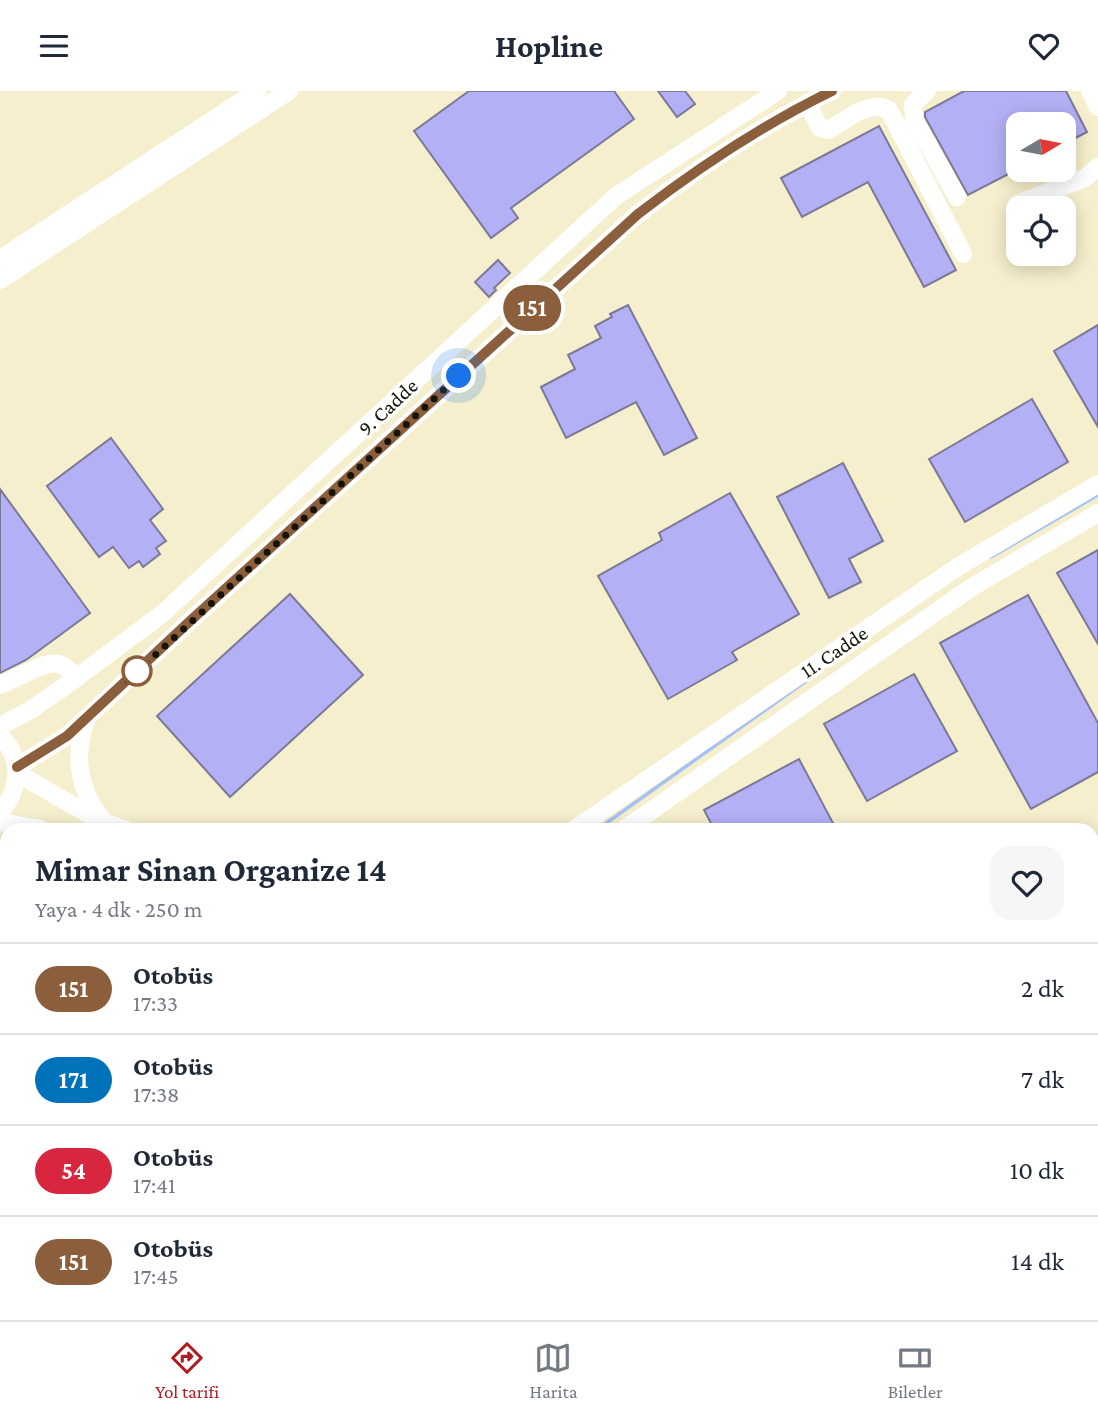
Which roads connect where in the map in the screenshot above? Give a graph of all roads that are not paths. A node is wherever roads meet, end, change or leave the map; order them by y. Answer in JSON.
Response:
{"nodes":[{"id":1,"x":257,"y":91,"type":"edge"},
{"id":2,"x":289,"y":91,"type":"edge"},
{"id":3,"x":778,"y":91,"type":"edge"},
{"id":4,"x":832,"y":91,"type":"edge"},
{"id":5,"x":928,"y":91,"type":"edge"},
{"id":6,"x":1090,"y":91,"type":"edge"},
{"id":7,"x":807,"y":103,"type":"junction"},
{"id":8,"x":1098,"y":107,"type":"edge"},
{"id":9,"x":1098,"y":167,"type":"edge"},
{"id":10,"x":1038,"y":196,"type":"edge"},
{"id":11,"x":957,"y":197,"type":"dead end"},
{"id":12,"x":963,"y":254,"type":"dead end"},
{"id":13,"x":0,"y":259,"type":"edge"},
{"id":14,"x":0,"y":281,"type":"edge"},
{"id":15,"x":1098,"y":484,"type":"edge"},
{"id":16,"x":1098,"y":513,"type":"edge"},
{"id":17,"x":77,"y":678,"type":"junction"},
{"id":18,"x":0,"y":685,"type":"edge"},
{"id":19,"x":87,"y":718,"type":"junction"},
{"id":20,"x":0,"y":726,"type":"edge"},
{"id":21,"x":0,"y":736,"type":"edge"},
{"id":22,"x":17,"y":770,"type":"junction"},
{"id":23,"x":0,"y":812,"type":"edge"},
{"id":24,"x":104,"y":822,"type":"junction"},
{"id":25,"x":107,"y":823,"type":"edge"},
{"id":26,"x":584,"y":823,"type":"edge"},
{"id":27,"x":634,"y":823,"type":"edge"}],
"edges":[{"from":1,"to":13,"type":"street"},
{"from":2,"to":14,"type":"street"},
{"from":3,"to":17,"type":"street","name":"9. Cadde"},
{"from":4,"to":7,"type":"street","name":"9. Cadde"},
{"from":5,"to":11,"type":"street"},
{"from":6,"to":8,"type":"street"},
{"from":7,"to":12,"type":"street"},
{"from":7,"to":19,"type":"street","name":"9. Cadde"},
{"from":9,"to":10,"type":"street"},
{"from":15,"to":26,"type":"street","name":"11. Cadde"},
{"from":16,"to":27,"type":"street","name":"11. Cadde"},
{"from":17,"to":18,"type":"street"},
{"from":17,"to":20,"type":"street","name":"9. Cadde"},
{"from":19,"to":22,"type":"street","name":"9. Cadde"},
{"from":19,"to":24,"type":"street"},
{"from":21,"to":22,"type":"street"},
{"from":22,"to":23,"type":"street"},
{"from":22,"to":24,"type":"street"},
{"from":24,"to":25,"type":"street"}]}
